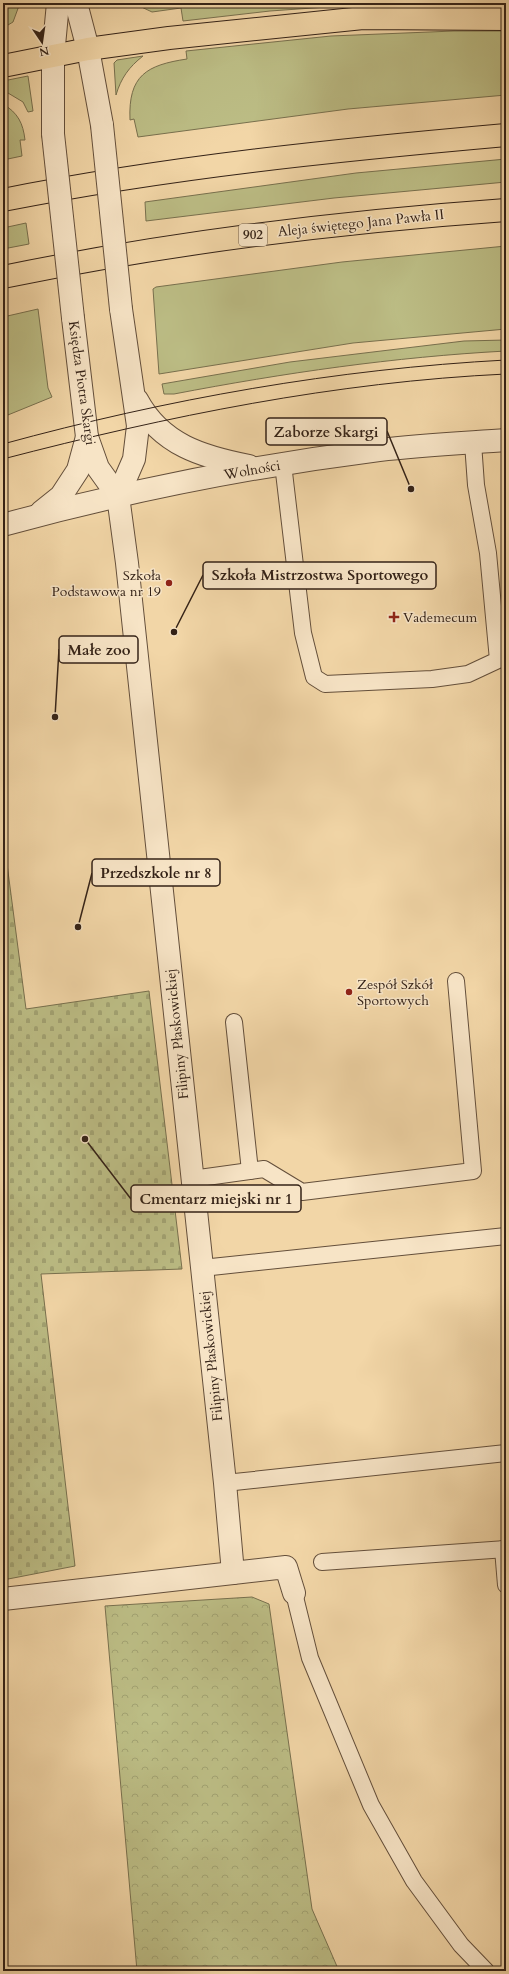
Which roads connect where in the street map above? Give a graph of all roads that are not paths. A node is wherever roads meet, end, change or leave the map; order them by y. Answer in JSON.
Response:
{"nodes":[{"id":1,"x":58,"y":3,"type":"edge"},
{"id":2,"x":76,"y":3,"type":"edge"},
{"id":3,"x":506,"y":19,"type":"edge"},
{"id":4,"x":88,"y":49,"type":"junction"},
{"id":5,"x":53,"y":56,"type":"junction"},
{"id":6,"x":3,"y":66,"type":"edge"},
{"id":7,"x":506,"y":134,"type":"edge"},
{"id":8,"x":3,"y":200,"type":"edge"},
{"id":9,"x":506,"y":210,"type":"edge"},
{"id":10,"x":3,"y":277,"type":"edge"},
{"id":11,"x":132,"y":391,"type":"junction"},
{"id":12,"x":87,"y":438,"type":"junction"},
{"id":13,"x":506,"y":440,"type":"edge"},
{"id":14,"x":473,"y":443,"type":"junction"},
{"id":15,"x":282,"y":464,"type":"junction"},
{"id":16,"x":259,"y":468,"type":"junction"},
{"id":17,"x":118,"y":496,"type":"junction"},
{"id":18,"x":37,"y":516,"type":"junction"},
{"id":19,"x":3,"y":525,"type":"edge"},
{"id":20,"x":502,"y":664,"type":"edge"},
{"id":21,"x":456,"y":982,"type":"dead end"},
{"id":22,"x":234,"y":1022,"type":"dead end"},
{"id":23,"x":250,"y":1171,"type":"junction"},
{"id":24,"x":192,"y":1179,"type":"junction"},
{"id":25,"x":506,"y":1236,"type":"edge"},
{"id":26,"x":202,"y":1268,"type":"junction"},
{"id":27,"x":506,"y":1453,"type":"edge"},
{"id":28,"x":225,"y":1483,"type":"junction"},
{"id":29,"x":504,"y":1549,"type":"edge"},
{"id":30,"x":322,"y":1562,"type":"dead end"},
{"id":31,"x":233,"y":1573,"type":"junction"},
{"id":32,"x":506,"y":1585,"type":"edge"},
{"id":33,"x":294,"y":1593,"type":"joint"},
{"id":34,"x":3,"y":1599,"type":"edge"},
{"id":35,"x":486,"y":1971,"type":"edge"}],
"edges":[{"from":1,"to":5,"type":"street","name":"Księdza Piotra Skargi"},
{"from":2,"to":4,"type":"street"},
{"from":3,"to":4,"type":"main road"},
{"from":4,"to":5,"type":"main road"},
{"from":4,"to":11,"type":"street","bridge":true},
{"from":5,"to":6,"type":"main road"},
{"from":5,"to":12,"type":"street","name":"Księdza Piotra Skargi","bridge":true},
{"from":7,"to":8,"type":"main road"},
{"from":9,"to":10,"type":"main road","name":"Aleja świętego Jana Pawła II","number":"902"},
{"from":11,"to":16,"type":"street"},
{"from":11,"to":17,"type":"street"},
{"from":12,"to":17,"type":"street","name":"Księdza Piotra Skargi"},
{"from":12,"to":18,"type":"street"},
{"from":13,"to":14,"type":"street","name":"Wolności"},
{"from":14,"to":15,"type":"street","name":"Wolności"},
{"from":14,"to":20,"type":"lane"},
{"from":15,"to":16,"type":"street","name":"Wolności"},
{"from":15,"to":20,"type":"lane"},
{"from":16,"to":17,"type":"street","name":"Wolności"},
{"from":17,"to":18,"type":"street","name":"Wolności"},
{"from":17,"to":24,"type":"street","name":"Filipiny Płaskowickiej"},
{"from":18,"to":19,"type":"street","name":"Wolności"},
{"from":21,"to":23,"type":"lane"},
{"from":22,"to":23,"type":"lane"},
{"from":23,"to":24,"type":"lane"},
{"from":24,"to":26,"type":"street","name":"Filipiny Płaskowickiej"},
{"from":25,"to":26,"type":"lane"},
{"from":26,"to":28,"type":"street","name":"Filipiny Płaskowickiej"},
{"from":27,"to":28,"type":"lane"},
{"from":28,"to":31,"type":"street","name":"Filipiny Płaskowickiej"},
{"from":29,"to":30,"type":"lane"},
{"from":29,"to":32,"type":"lane"},
{"from":31,"to":33,"type":"street"},
{"from":31,"to":34,"type":"street"},
{"from":33,"to":35,"type":"lane"}]}
